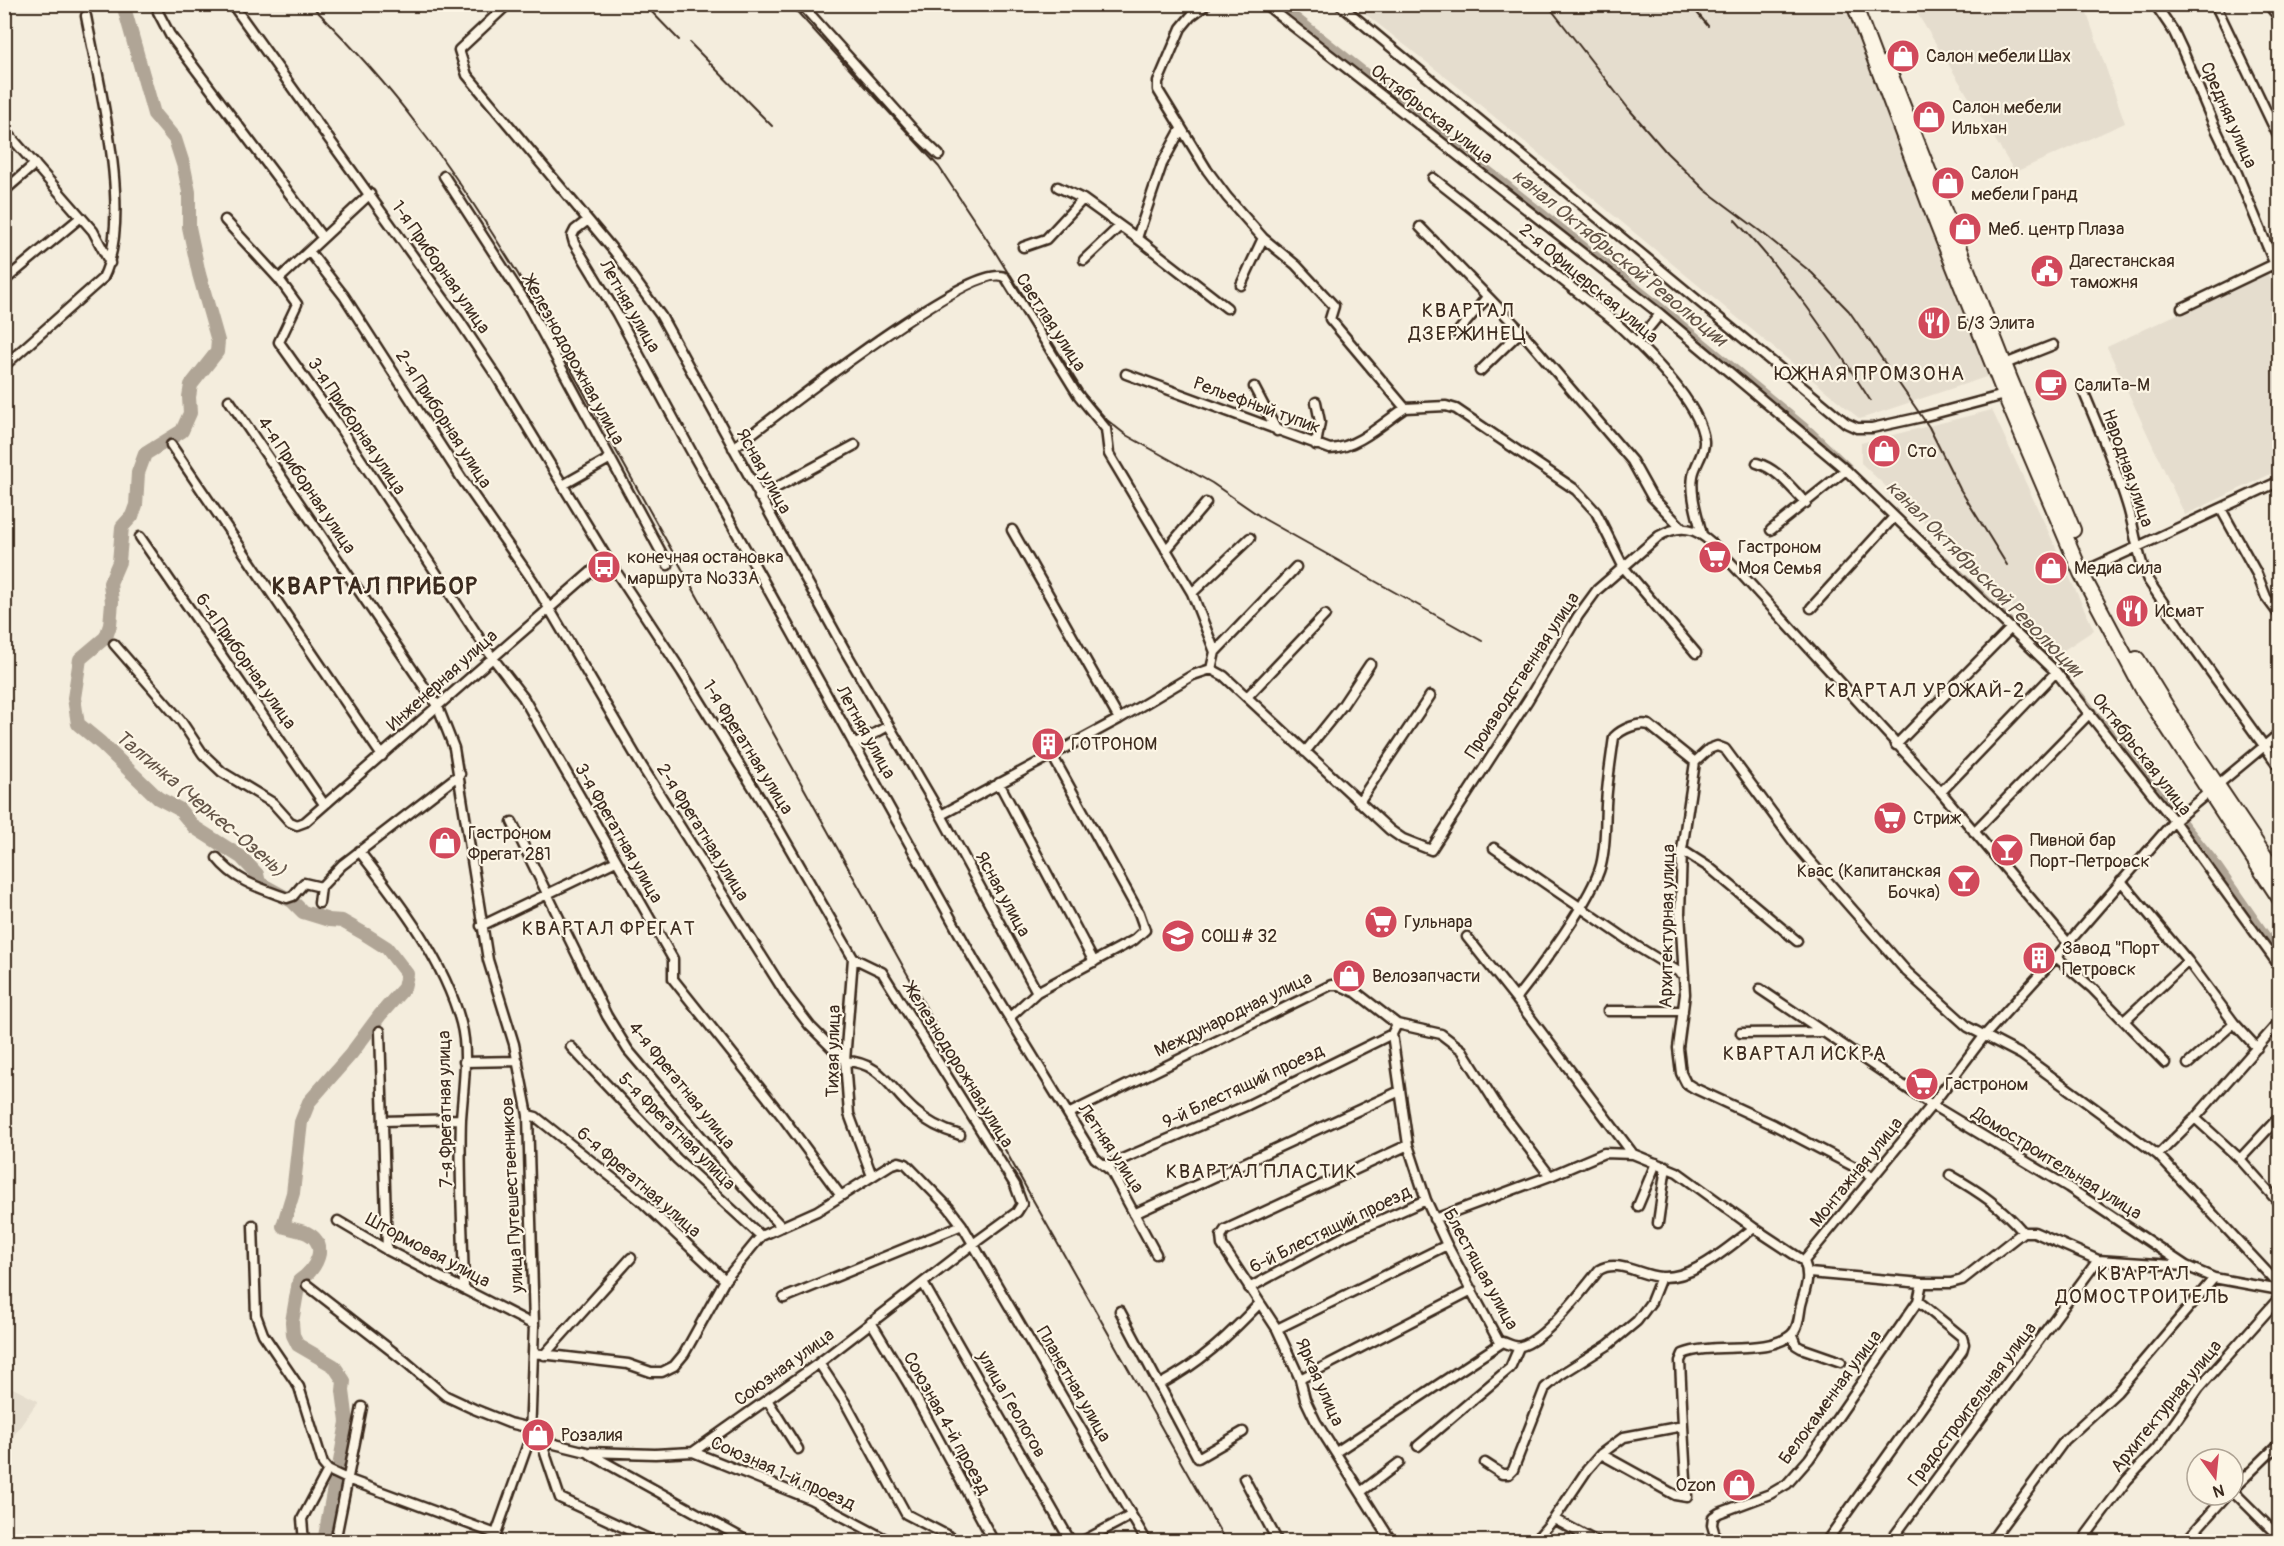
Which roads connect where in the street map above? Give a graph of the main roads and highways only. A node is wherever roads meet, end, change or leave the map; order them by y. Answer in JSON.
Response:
{"nodes":[{"id":1,"x":1854,"y":4,"type":"edge"},
{"id":2,"x":1864,"y":4,"type":"edge"},
{"id":3,"x":1999,"y":367,"type":"junction"},
{"id":4,"x":2212,"y":789,"type":"junction"},
{"id":5,"x":2280,"y":879,"type":"edge"},
{"id":6,"x":2280,"y":899,"type":"edge"}],
"edges":[{"from":1,"to":3,"type":"main road"},
{"from":2,"to":3,"type":"main road"},
{"from":3,"to":4,"type":"main road"},
{"from":4,"to":5,"type":"main road"},
{"from":4,"to":6,"type":"main road"}]}
